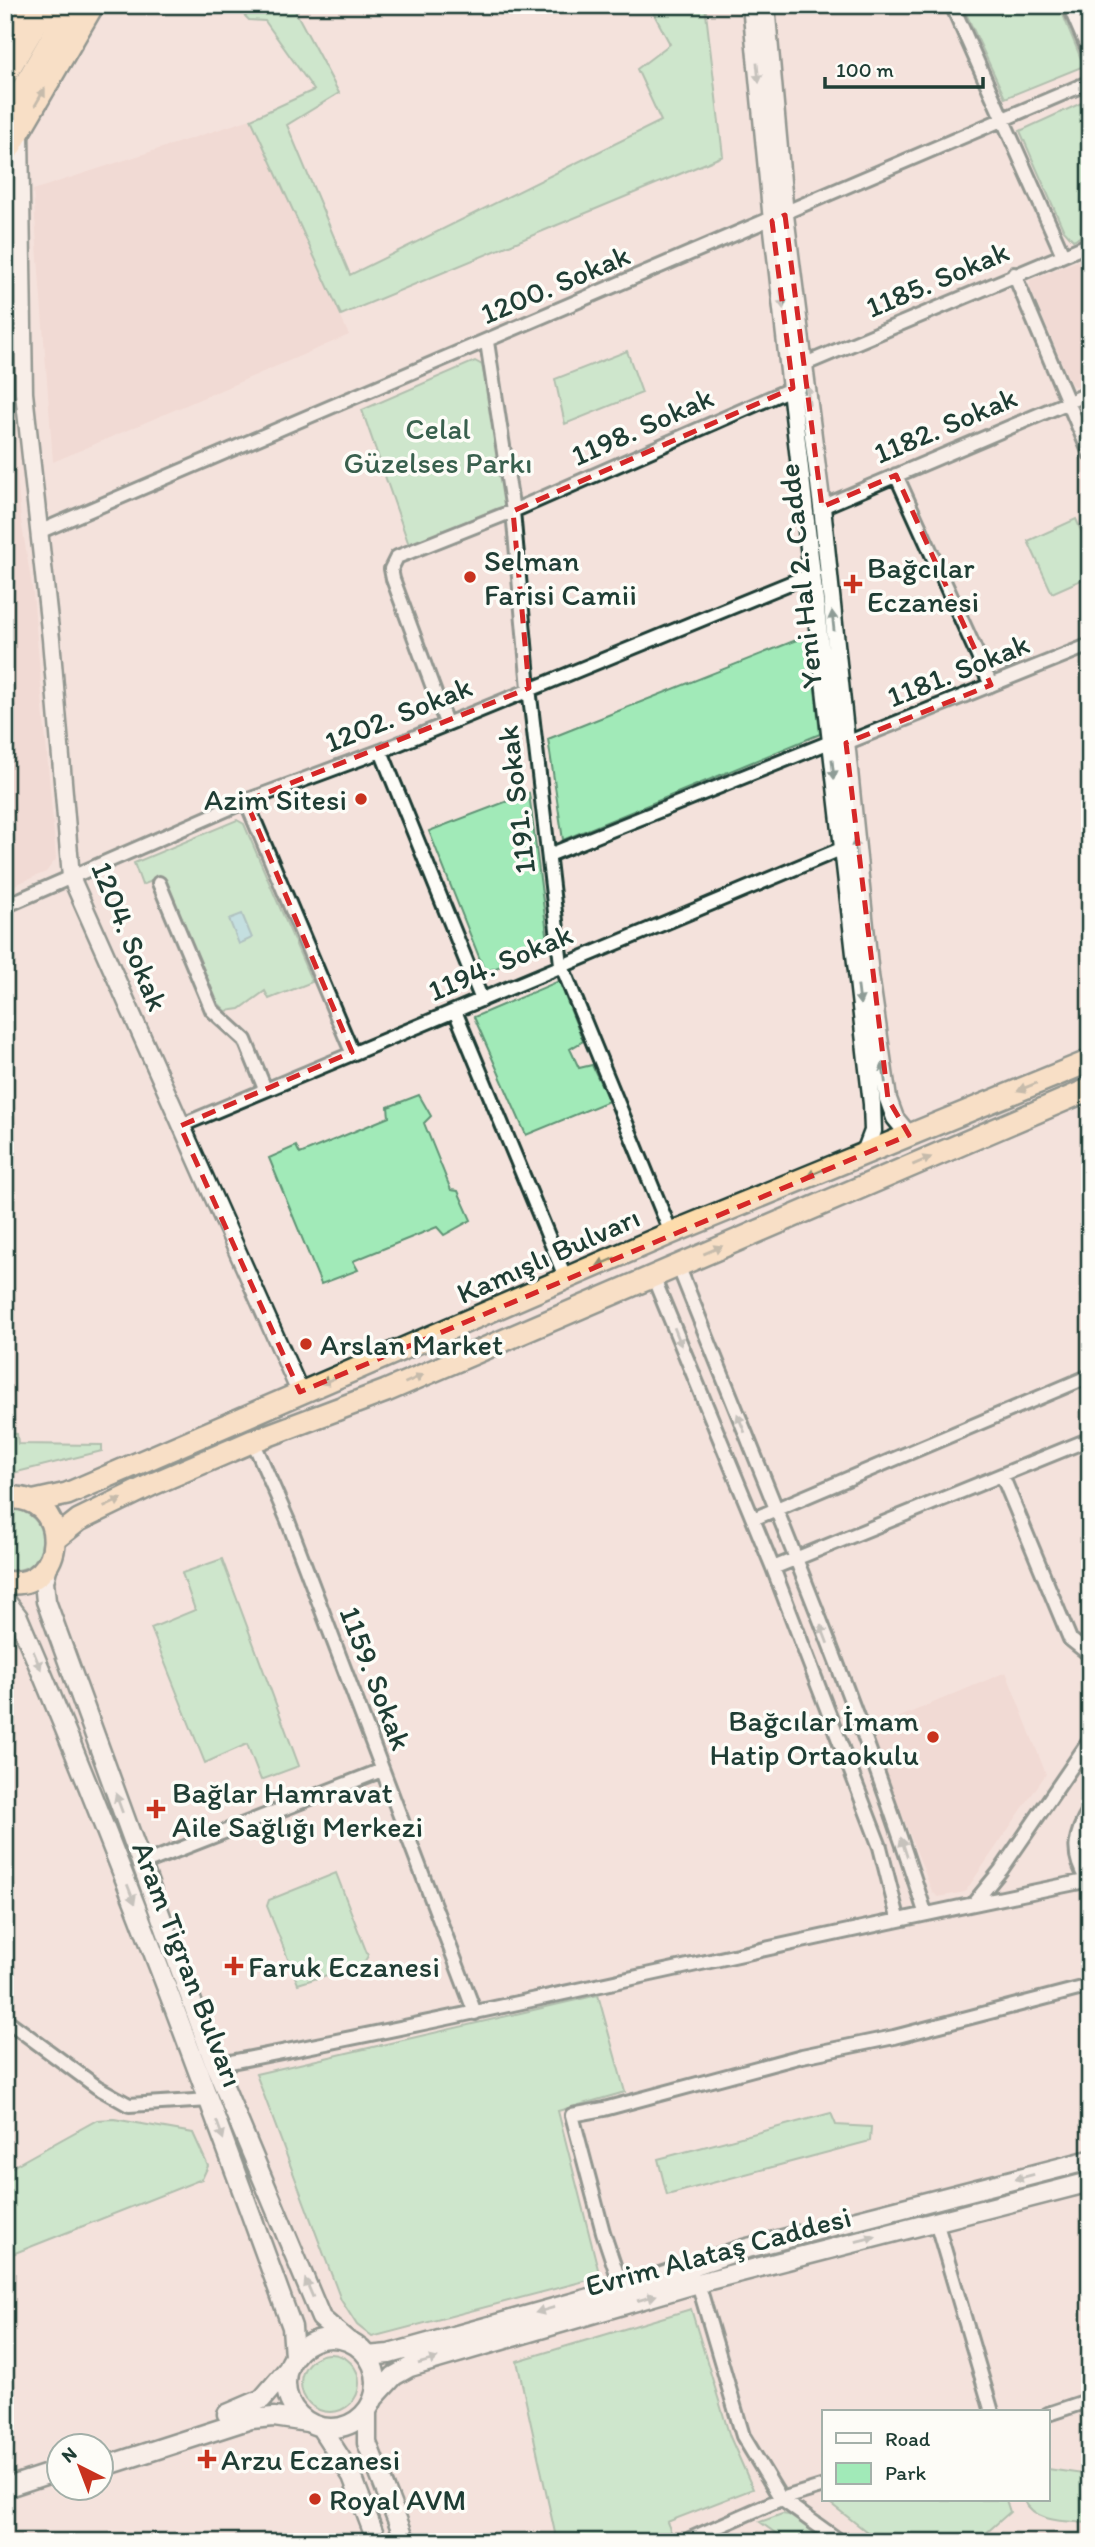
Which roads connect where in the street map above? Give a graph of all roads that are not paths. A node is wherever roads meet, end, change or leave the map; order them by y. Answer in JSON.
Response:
{"nodes":[{"id":1,"x":26,"y":5,"type":"edge"},
{"id":2,"x":47,"y":5,"type":"edge"},
{"id":3,"x":71,"y":5,"type":"edge"},
{"id":4,"x":93,"y":5,"type":"edge"},
{"id":5,"x":751,"y":5,"type":"edge"},
{"id":6,"x":766,"y":5,"type":"edge"},
{"id":7,"x":952,"y":5,"type":"edge"},
{"id":8,"x":1069,"y":5,"type":"edge"},
{"id":9,"x":5,"y":40,"type":"edge"},
{"id":10,"x":1090,"y":54,"type":"edge"},
{"id":11,"x":5,"y":76,"type":"edge"},
{"id":12,"x":1090,"y":82,"type":"edge"},
{"id":13,"x":1004,"y":119,"type":"junction"},
{"id":14,"x":12,"y":126,"type":"edge"},
{"id":15,"x":5,"y":156,"type":"edge"},
{"id":16,"x":778,"y":218,"type":"junction"},
{"id":17,"x":1090,"y":244,"type":"edge"},
{"id":18,"x":1063,"y":255,"type":"junction"},
{"id":19,"x":1014,"y":274,"type":"junction"},
{"id":20,"x":487,"y":342,"type":"junction"},
{"id":21,"x":805,"y":365,"type":"junction"},
{"id":22,"x":793,"y":388,"type":"junction"},
{"id":23,"x":1090,"y":394,"type":"edge"},
{"id":24,"x":1067,"y":402,"type":"junction"},
{"id":25,"x":1090,"y":454,"type":"edge"},
{"id":26,"x":896,"y":475,"type":"junction"},
{"id":27,"x":822,"y":506,"type":"junction"},
{"id":28,"x":513,"y":511,"type":"junction"},
{"id":29,"x":41,"y":531,"type":"junction"},
{"id":30,"x":812,"y":574,"type":"junction"},
{"id":31,"x":1090,"y":645,"type":"edge"},
{"id":32,"x":991,"y":685,"type":"junction"},
{"id":33,"x":529,"y":688,"type":"junction"},
{"id":34,"x":446,"y":723,"type":"junction"},
{"id":35,"x":838,"y":743,"type":"junction"},
{"id":36,"x":381,"y":751,"type":"junction"},
{"id":37,"x":246,"y":801,"type":"junction"},
{"id":38,"x":841,"y":849,"type":"junction"},
{"id":39,"x":549,"y":855,"type":"junction"},
{"id":40,"x":71,"y":877,"type":"junction"},
{"id":41,"x":159,"y":883,"type":"dead end"},
{"id":42,"x":5,"y":906,"type":"edge"},
{"id":43,"x":561,"y":964,"type":"junction"},
{"id":44,"x":482,"y":1000,"type":"junction"},
{"id":45,"x":455,"y":1011,"type":"junction"},
{"id":46,"x":352,"y":1052,"type":"junction"},
{"id":47,"x":1090,"y":1061,"type":"edge"},
{"id":48,"x":265,"y":1089,"type":"junction"},
{"id":49,"x":1090,"y":1089,"type":"edge"},
{"id":50,"x":180,"y":1126,"type":"junction"},
{"id":51,"x":909,"y":1135,"type":"junction"},
{"id":52,"x":865,"y":1152,"type":"junction"},
{"id":53,"x":671,"y":1233,"type":"junction"},
{"id":54,"x":678,"y":1265,"type":"junction"},
{"id":55,"x":652,"y":1274,"type":"junction"},
{"id":56,"x":566,"y":1279,"type":"junction"},
{"id":57,"x":1090,"y":1376,"type":"edge"},
{"id":58,"x":300,"y":1392,"type":"junction"},
{"id":59,"x":1090,"y":1439,"type":"edge"},
{"id":60,"x":253,"y":1441,"type":"junction"},
{"id":61,"x":1002,"y":1475,"type":"junction"},
{"id":62,"x":5,"y":1498,"type":"edge"},
{"id":63,"x":32,"y":1502,"type":"junction"},
{"id":64,"x":775,"y":1510,"type":"junction"},
{"id":65,"x":753,"y":1520,"type":"junction"},
{"id":66,"x":55,"y":1539,"type":"junction"},
{"id":67,"x":795,"y":1559,"type":"junction"},
{"id":68,"x":48,"y":1564,"type":"junction"},
{"id":69,"x":773,"y":1568,"type":"junction"},
{"id":70,"x":5,"y":1582,"type":"edge"},
{"id":71,"x":5,"y":1600,"type":"edge"},
{"id":72,"x":1090,"y":1655,"type":"edge"},
{"id":73,"x":1090,"y":1740,"type":"edge"},
{"id":74,"x":383,"y":1770,"type":"junction"},
{"id":75,"x":1090,"y":1810,"type":"edge"},
{"id":76,"x":142,"y":1864,"type":"junction"},
{"id":77,"x":1088,"y":1880,"type":"edge"},
{"id":78,"x":974,"y":1903,"type":"junction"},
{"id":79,"x":925,"y":1912,"type":"junction"},
{"id":80,"x":898,"y":1918,"type":"junction"},
{"id":81,"x":1090,"y":1986,"type":"edge"},
{"id":82,"x":475,"y":2014,"type":"junction"},
{"id":83,"x":5,"y":2019,"type":"edge"},
{"id":84,"x":215,"y":2064,"type":"junction"},
{"id":85,"x":209,"y":2100,"type":"junction"},
{"id":86,"x":1090,"y":2160,"type":"edge"},
{"id":87,"x":1090,"y":2182,"type":"edge"},
{"id":88,"x":936,"y":2221,"type":"junction"},
{"id":89,"x":698,"y":2283,"type":"junction"},
{"id":90,"x":622,"y":2288,"type":"junction"},
{"id":91,"x":354,"y":2345,"type":"junction"},
{"id":92,"x":291,"y":2363,"type":"junction"},
{"id":93,"x":1090,"y":2400,"type":"edge"},
{"id":94,"x":370,"y":2404,"type":"junction"},
{"id":95,"x":991,"y":2410,"type":"edge"},
{"id":96,"x":1050,"y":2413,"type":"edge"},
{"id":97,"x":314,"y":2425,"type":"junction"},
{"id":98,"x":116,"y":2451,"type":"edge"},
{"id":99,"x":116,"y":2462,"type":"edge"},
{"id":100,"x":46,"y":2475,"type":"edge"},
{"id":101,"x":46,"y":2486,"type":"edge"},
{"id":102,"x":822,"y":2487,"type":"edge"},
{"id":103,"x":5,"y":2488,"type":"edge"},
{"id":104,"x":5,"y":2499,"type":"edge"},
{"id":105,"x":781,"y":2499,"type":"junction"},
{"id":106,"x":377,"y":2542,"type":"edge"},
{"id":107,"x":406,"y":2542,"type":"edge"},
{"id":108,"x":691,"y":2542,"type":"edge"},
{"id":109,"x":841,"y":2542,"type":"edge"}],
"edges":[{"from":1,"to":9,"type":"highway"},
{"from":2,"to":11,"type":"highway"},
{"from":3,"to":14,"type":"highway"},
{"from":14,"to":4,"type":"highway","one_way":true},
{"from":5,"to":16,"type":"street","one_way":true},
{"from":6,"to":16,"type":"street","name":"Yeni Hal 2. Cadde"},
{"from":7,"to":13,"type":"street"},
{"from":8,"to":10,"type":"street"},
{"from":12,"to":13,"type":"street","name":"1200. Sokak"},
{"from":13,"to":16,"type":"street","name":"1200. Sokak"},
{"from":13,"to":18,"type":"street"},
{"from":14,"to":15,"type":"highway"},
{"from":14,"to":29,"type":"street","name":"1204. Sokak"},
{"from":16,"to":20,"type":"street","name":"1200. Sokak"},
{"from":16,"to":21,"type":"street","name":"Yeni Hal 2. Cadde"},
{"from":16,"to":22,"type":"street","one_way":true},
{"from":17,"to":18,"type":"street","name":"1185. Sokak"},
{"from":18,"to":19,"type":"street","name":"1185. Sokak"},
{"from":19,"to":21,"type":"street","name":"1185. Sokak"},
{"from":19,"to":24,"type":"street"},
{"from":20,"to":28,"type":"street","name":"1191. Sokak"},
{"from":20,"to":29,"type":"street","name":"1200. Sokak"},
{"from":27,"to":21,"type":"street","name":"Yeni Hal 2. Cadde","one_way":true},
{"from":22,"to":28,"type":"street","name":"1198. Sokak"},
{"from":22,"to":30,"type":"street"},
{"from":23,"to":24,"type":"street","name":"1182. Sokak"},
{"from":24,"to":25,"type":"street"},
{"from":24,"to":26,"type":"street","name":"1182. Sokak"},
{"from":26,"to":27,"type":"street","name":"1182. Sokak"},
{"from":26,"to":32,"type":"street"},
{"from":35,"to":27,"type":"street","name":"Yeni Hal 2. Cadde","one_way":true},
{"from":28,"to":33,"type":"street","name":"1191. Sokak"},
{"from":28,"to":34,"type":"street","name":"1198. Sokak"},
{"from":29,"to":40,"type":"street","name":"1204. Sokak"},
{"from":30,"to":33,"type":"street","name":"1202. Sokak"},
{"from":30,"to":35,"type":"street"},
{"from":31,"to":32,"type":"street","name":"1181. Sokak"},
{"from":32,"to":35,"type":"street","name":"1181. Sokak"},
{"from":33,"to":34,"type":"street","name":"1202. Sokak"},
{"from":33,"to":39,"type":"street","name":"1191. Sokak"},
{"from":34,"to":36,"type":"street","name":"1202. Sokak"},
{"from":35,"to":38,"type":"street","one_way":true},
{"from":35,"to":39,"type":"street","name":"1181. Sokak"},
{"from":51,"to":35,"type":"street","name":"Yeni Hal 2. Cadde","one_way":true},
{"from":36,"to":37,"type":"street","name":"1202. Sokak"},
{"from":36,"to":44,"type":"street"},
{"from":37,"to":40,"type":"street","name":"1202. Sokak"},
{"from":37,"to":46,"type":"street"},
{"from":38,"to":43,"type":"street","name":"1194. Sokak"},
{"from":38,"to":52,"type":"street","one_way":true},
{"from":39,"to":43,"type":"street","name":"1191. Sokak"},
{"from":40,"to":42,"type":"street","name":"1202. Sokak"},
{"from":40,"to":50,"type":"street","name":"1204. Sokak"},
{"from":41,"to":48,"type":"street"},
{"from":43,"to":44,"type":"street","name":"1194. Sokak"},
{"from":43,"to":53,"type":"street","name":"1191. Sokak"},
{"from":44,"to":45,"type":"street","name":"1194. Sokak"},
{"from":45,"to":46,"type":"street","name":"1194. Sokak"},
{"from":45,"to":56,"type":"street"},
{"from":46,"to":48,"type":"street","name":"1194. Sokak"},
{"from":47,"to":51,"type":"highway","name":"Kamışlı Bulvarı","one_way":true},
{"from":48,"to":50,"type":"street","name":"1194. Sokak"},
{"from":54,"to":49,"type":"highway","name":"Kamışlı Bulvarı","one_way":true},
{"from":50,"to":58,"type":"street","name":"1204. Sokak"},
{"from":51,"to":52,"type":"highway","name":"Kamışlı Bulvarı"},
{"from":52,"to":53,"type":"highway","name":"Kamışlı Bulvarı","one_way":true},
{"from":53,"to":56,"type":"highway","name":"Kamışlı Bulvarı","one_way":true},
{"from":54,"to":55,"type":"highway","name":"Kamışlı Bulvarı"},
{"from":64,"to":54,"type":"street","one_way":true},
{"from":60,"to":55,"type":"highway","name":"Kamışlı Bulvarı","one_way":true},
{"from":55,"to":65,"type":"street","one_way":true},
{"from":56,"to":58,"type":"highway","name":"Kamışlı Bulvarı","one_way":true},
{"from":57,"to":64,"type":"street"},
{"from":58,"to":63,"type":"highway","name":"Kamışlı Bulvarı"},
{"from":59,"to":61,"type":"street"},
{"from":66,"to":60,"type":"highway","name":"Kamışlı Bulvarı","one_way":true},
{"from":60,"to":74,"type":"street","name":"1159. Sokak"},
{"from":61,"to":67,"type":"street"},
{"from":61,"to":72,"type":"street"},
{"from":62,"to":63,"type":"highway"},
{"from":63,"to":66,"type":"highway"},
{"from":64,"to":65,"type":"street"},
{"from":64,"to":67,"type":"street"},
{"from":65,"to":69,"type":"street"},
{"from":66,"to":68,"type":"highway"},
{"from":67,"to":69,"type":"street"},
{"from":79,"to":67,"type":"street","one_way":true},
{"from":68,"to":70,"type":"highway"},
{"from":76,"to":68,"type":"main road","one_way":true},
{"from":69,"to":80,"type":"street"},
{"from":71,"to":85,"type":"main road","name":"Aram Tigran Bulvarı","one_way":true},
{"from":73,"to":78,"type":"street"},
{"from":74,"to":76,"type":"street"},
{"from":74,"to":82,"type":"street","name":"1159. Sokak"},
{"from":75,"to":77,"type":"street"},
{"from":76,"to":84,"type":"main road"},
{"from":77,"to":78,"type":"street"},
{"from":78,"to":79,"type":"street"},
{"from":79,"to":80,"type":"street"},
{"from":80,"to":82,"type":"street"},
{"from":81,"to":90,"type":"street"},
{"from":82,"to":84,"type":"street"},
{"from":83,"to":85,"type":"street"},
{"from":91,"to":84,"type":"main road","one_way":true},
{"from":85,"to":92,"type":"main road","name":"Aram Tigran Bulvarı","one_way":true},
{"from":86,"to":90,"type":"main road","one_way":true},
{"from":87,"to":88,"type":"main road","name":"Evrim Alataş Caddesi"},
{"from":89,"to":88,"type":"main road","name":"Evrim Alataş Caddesi","one_way":true},
{"from":88,"to":95,"type":"street"},
{"from":94,"to":89,"type":"main road","name":"Evrim Alataş Caddesi","one_way":true},
{"from":89,"to":105,"type":"street"},
{"from":90,"to":91,"type":"main road","one_way":true},
{"from":91,"to":92,"type":"main road"},
{"from":91,"to":94,"type":"main road"},
{"from":92,"to":97,"type":"main road"},
{"from":92,"to":98,"type":"main road"},
{"from":93,"to":96,"type":"street"},
{"from":94,"to":97,"type":"main road"},
{"from":94,"to":107,"type":"main road"},
{"from":97,"to":99,"type":"main road"},
{"from":97,"to":106,"type":"main road"},
{"from":100,"to":103,"type":"main road"},
{"from":101,"to":104,"type":"main road"},
{"from":102,"to":105,"type":"street"},
{"from":105,"to":108,"type":"street"},
{"from":105,"to":109,"type":"street"}]}
